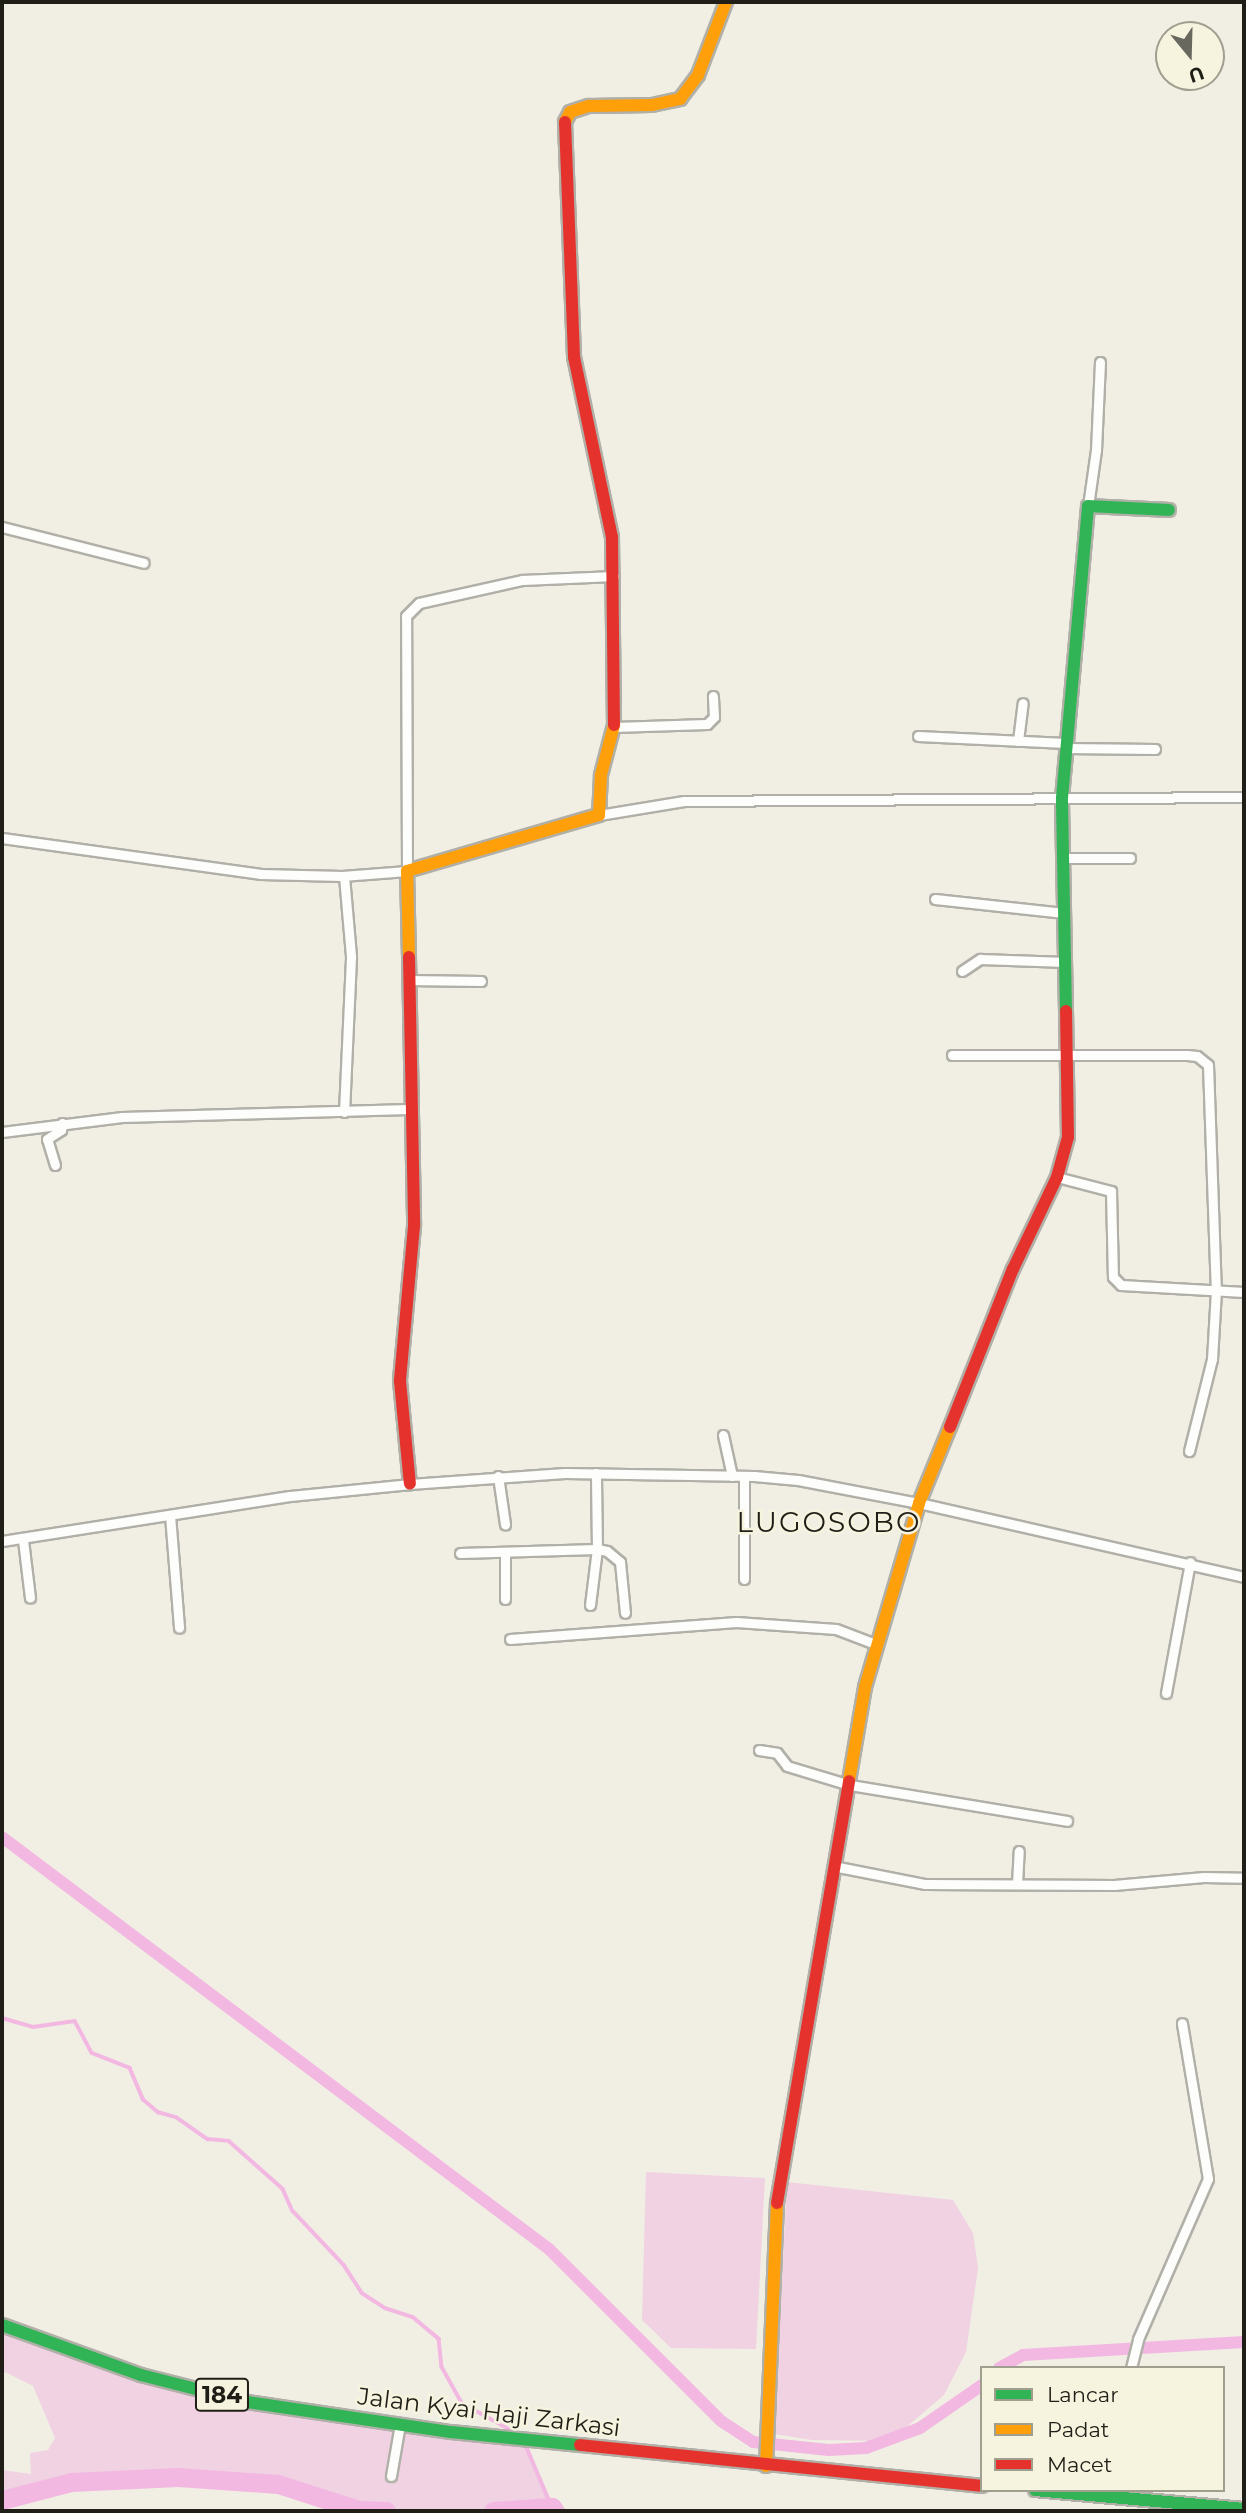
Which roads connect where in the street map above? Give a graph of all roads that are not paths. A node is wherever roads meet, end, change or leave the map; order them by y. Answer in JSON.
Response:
{"nodes":[{"id":1,"x":726,"y":2,"type":"edge"},
{"id":2,"x":1100,"y":362,"type":"dead end"},
{"id":3,"x":1088,"y":506,"type":"junction"},
{"id":4,"x":1169,"y":510,"type":"dead end"},
{"id":5,"x":2,"y":527,"type":"edge"},
{"id":6,"x":144,"y":563,"type":"dead end"},
{"id":7,"x":614,"y":576,"type":"junction"},
{"id":8,"x":713,"y":696,"type":"dead end"},
{"id":9,"x":1023,"y":703,"type":"dead end"},
{"id":10,"x":614,"y":727,"type":"junction"},
{"id":11,"x":918,"y":736,"type":"dead end"},
{"id":12,"x":1018,"y":740,"type":"junction"},
{"id":13,"x":1066,"y":746,"type":"junction"},
{"id":14,"x":1155,"y":749,"type":"dead end"},
{"id":15,"x":1244,"y":797,"type":"edge"},
{"id":16,"x":1062,"y":798,"type":"junction"},
{"id":17,"x":598,"y":815,"type":"junction"},
{"id":18,"x":2,"y":838,"type":"edge"},
{"id":19,"x":1063,"y":858,"type":"junction"},
{"id":20,"x":1130,"y":858,"type":"dead end"},
{"id":21,"x":407,"y":872,"type":"junction"},
{"id":22,"x":344,"y":876,"type":"junction"},
{"id":23,"x":935,"y":899,"type":"dead end"},
{"id":24,"x":1064,"y":913,"type":"junction"},
{"id":25,"x":1066,"y":962,"type":"junction"},
{"id":26,"x":962,"y":971,"type":"dead end"},
{"id":27,"x":408,"y":980,"type":"junction"},
{"id":28,"x":481,"y":981,"type":"dead end"},
{"id":29,"x":952,"y":1055,"type":"dead end"},
{"id":30,"x":1069,"y":1055,"type":"junction"},
{"id":31,"x":409,"y":1109,"type":"junction"},
{"id":32,"x":344,"y":1111,"type":"junction"},
{"id":33,"x":62,"y":1123,"type":"junction"},
{"id":34,"x":2,"y":1132,"type":"edge"},
{"id":35,"x":55,"y":1165,"type":"dead end"},
{"id":36,"x":1057,"y":1177,"type":"junction"},
{"id":37,"x":1216,"y":1290,"type":"junction"},
{"id":38,"x":1244,"y":1292,"type":"edge"},
{"id":39,"x":723,"y":1435,"type":"dead end"},
{"id":40,"x":1189,"y":1451,"type":"dead end"},
{"id":41,"x":596,"y":1473,"type":"junction"},
{"id":42,"x":498,"y":1476,"type":"junction"},
{"id":43,"x":732,"y":1476,"type":"junction"},
{"id":44,"x":744,"y":1476,"type":"junction"},
{"id":45,"x":410,"y":1484,"type":"junction"},
{"id":46,"x":919,"y":1503,"type":"junction"},
{"id":47,"x":170,"y":1516,"type":"junction"},
{"id":48,"x":505,"y":1524,"type":"dead end"},
{"id":49,"x":23,"y":1540,"type":"junction"},
{"id":50,"x":2,"y":1541,"type":"edge"},
{"id":51,"x":597,"y":1549,"type":"junction"},
{"id":52,"x":460,"y":1553,"type":"dead end"},
{"id":53,"x":505,"y":1554,"type":"junction"},
{"id":54,"x":1190,"y":1562,"type":"junction"},
{"id":55,"x":1244,"y":1577,"type":"edge"},
{"id":56,"x":744,"y":1579,"type":"dead end"},
{"id":57,"x":30,"y":1598,"type":"dead end"},
{"id":58,"x":505,"y":1600,"type":"dead end"},
{"id":59,"x":590,"y":1605,"type":"dead end"},
{"id":60,"x":625,"y":1613,"type":"dead end"},
{"id":61,"x":179,"y":1628,"type":"dead end"},
{"id":62,"x":510,"y":1639,"type":"dead end"},
{"id":63,"x":878,"y":1645,"type":"junction"},
{"id":64,"x":1166,"y":1693,"type":"dead end"},
{"id":65,"x":759,"y":1750,"type":"dead end"},
{"id":66,"x":850,"y":1785,"type":"junction"},
{"id":67,"x":1067,"y":1821,"type":"dead end"},
{"id":68,"x":1019,"y":1851,"type":"dead end"},
{"id":69,"x":833,"y":1866,"type":"junction"},
{"id":70,"x":1243,"y":1878,"type":"edge"},
{"id":71,"x":1017,"y":1884,"type":"junction"},
{"id":72,"x":1182,"y":2023,"type":"dead end"},
{"id":73,"x":2,"y":2325,"type":"edge"},
{"id":74,"x":1131,"y":2366,"type":"edge"},
{"id":75,"x":400,"y":2424,"type":"junction"},
{"id":76,"x":766,"y":2466,"type":"junction"},
{"id":77,"x":391,"y":2476,"type":"dead end"},
{"id":78,"x":980,"y":2486,"type":"edge"},
{"id":79,"x":1071,"y":2492,"type":"edge"},
{"id":80,"x":1111,"y":2494,"type":"edge"},
{"id":81,"x":1167,"y":2506,"type":"edge"},
{"id":82,"x":1244,"y":2509,"type":"edge"}],
"edges":[{"from":1,"to":7,"type":"street"},
{"from":2,"to":3,"type":"street"},
{"from":3,"to":4,"type":"street"},
{"from":3,"to":13,"type":"street"},
{"from":5,"to":6,"type":"street"},
{"from":7,"to":10,"type":"street"},
{"from":7,"to":21,"type":"street"},
{"from":8,"to":10,"type":"street"},
{"from":9,"to":12,"type":"street"},
{"from":10,"to":17,"type":"street"},
{"from":11,"to":12,"type":"street"},
{"from":12,"to":13,"type":"street"},
{"from":13,"to":14,"type":"street"},
{"from":13,"to":16,"type":"street"},
{"from":15,"to":16,"type":"street"},
{"from":16,"to":17,"type":"street"},
{"from":16,"to":19,"type":"street"},
{"from":17,"to":21,"type":"street"},
{"from":18,"to":22,"type":"street"},
{"from":19,"to":20,"type":"street"},
{"from":19,"to":24,"type":"street"},
{"from":21,"to":22,"type":"street"},
{"from":21,"to":27,"type":"street"},
{"from":22,"to":32,"type":"street"},
{"from":23,"to":24,"type":"street"},
{"from":24,"to":25,"type":"street"},
{"from":25,"to":26,"type":"street"},
{"from":25,"to":30,"type":"street"},
{"from":27,"to":28,"type":"street"},
{"from":27,"to":31,"type":"street"},
{"from":29,"to":30,"type":"street"},
{"from":30,"to":36,"type":"street"},
{"from":30,"to":37,"type":"street"},
{"from":31,"to":32,"type":"street"},
{"from":31,"to":45,"type":"street"},
{"from":32,"to":33,"type":"street"},
{"from":33,"to":34,"type":"street"},
{"from":33,"to":35,"type":"street"},
{"from":36,"to":37,"type":"street"},
{"from":36,"to":46,"type":"street"},
{"from":37,"to":38,"type":"street"},
{"from":37,"to":40,"type":"street"},
{"from":39,"to":43,"type":"street"},
{"from":41,"to":42,"type":"street"},
{"from":41,"to":43,"type":"street"},
{"from":41,"to":51,"type":"street"},
{"from":42,"to":45,"type":"street"},
{"from":42,"to":48,"type":"street"},
{"from":43,"to":44,"type":"street"},
{"from":44,"to":46,"type":"street"},
{"from":44,"to":56,"type":"street"},
{"from":45,"to":47,"type":"street"},
{"from":46,"to":54,"type":"street"},
{"from":46,"to":63,"type":"street"},
{"from":47,"to":49,"type":"street"},
{"from":47,"to":61,"type":"street"},
{"from":49,"to":50,"type":"street"},
{"from":49,"to":57,"type":"street"},
{"from":51,"to":53,"type":"street"},
{"from":51,"to":59,"type":"street"},
{"from":51,"to":60,"type":"street"},
{"from":52,"to":53,"type":"street"},
{"from":53,"to":58,"type":"street"},
{"from":54,"to":55,"type":"street"},
{"from":54,"to":64,"type":"street"},
{"from":62,"to":63,"type":"street"},
{"from":63,"to":66,"type":"street"},
{"from":65,"to":66,"type":"street"},
{"from":66,"to":67,"type":"street"},
{"from":66,"to":69,"type":"street"},
{"from":68,"to":71,"type":"street"},
{"from":69,"to":71,"type":"street"},
{"from":69,"to":76,"type":"street"},
{"from":70,"to":71,"type":"street"},
{"from":72,"to":74,"type":"street"},
{"from":73,"to":75,"type":"street","name":"Jalan Kyai Haji Zarkasi","number":"184"},
{"from":75,"to":76,"type":"street","name":"Jalan Kyai Haji Zarkasi","number":"184"},
{"from":75,"to":77,"type":"street"},
{"from":76,"to":78,"type":"street","name":"Jalan Kyai Haji Zarkasi","number":"184"},
{"from":79,"to":80,"type":"street"},
{"from":80,"to":81,"type":"street"},
{"from":81,"to":82,"type":"street"}]}
